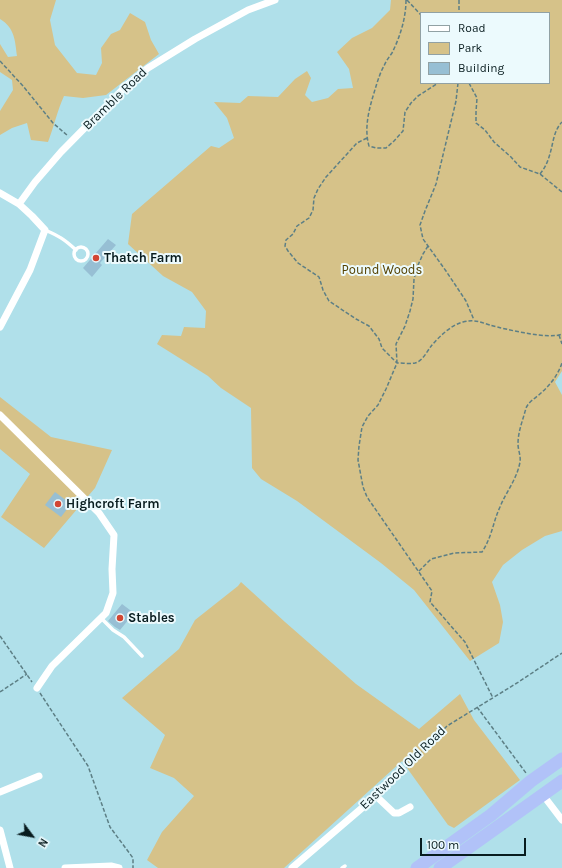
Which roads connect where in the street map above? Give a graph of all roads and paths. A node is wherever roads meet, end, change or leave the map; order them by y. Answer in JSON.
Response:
{"nodes":[{"id":1,"x":275,"y":0,"type":"edge"},
{"id":2,"x":407,"y":0,"type":"edge"},
{"id":3,"x":459,"y":0,"type":"edge"},
{"id":4,"x":459,"y":12,"type":"edge"},
{"id":5,"x":420,"y":14,"type":"edge"},
{"id":6,"x":0,"y":61,"type":"edge"},
{"id":7,"x":436,"y":84,"type":"edge"},
{"id":8,"x":458,"y":84,"type":"edge"},
{"id":9,"x":469,"y":84,"type":"edge"},
{"id":10,"x":562,"y":122,"type":"edge"},
{"id":11,"x":367,"y":138,"type":"junction"},
{"id":12,"x":72,"y":140,"type":"junction"},
{"id":13,"x":540,"y":174,"type":"junction"},
{"id":14,"x":562,"y":192,"type":"edge"},
{"id":15,"x":0,"y":193,"type":"edge"},
{"id":16,"x":19,"y":204,"type":"junction"},
{"id":17,"x":45,"y":230,"type":"junction"},
{"id":18,"x":428,"y":246,"type":"junction"},
{"id":19,"x":76,"y":250,"type":"junction"},
{"id":20,"x":474,"y":320,"type":"junction"},
{"id":21,"x":0,"y":327,"type":"edge"},
{"id":22,"x":562,"y":334,"type":"edge"},
{"id":23,"x":559,"y":335,"type":"junction"},
{"id":24,"x":562,"y":344,"type":"edge"},
{"id":25,"x":397,"y":363,"type":"junction"},
{"id":26,"x":562,"y":364,"type":"edge"},
{"id":27,"x":0,"y":414,"type":"edge"},
{"id":28,"x":419,"y":571,"type":"junction"},
{"id":29,"x":101,"y":618,"type":"junction"},
{"id":30,"x":0,"y":636,"type":"edge"},
{"id":31,"x":562,"y":653,"type":"edge"},
{"id":32,"x":142,"y":656,"type":"dead end"},
{"id":33,"x":27,"y":674,"type":"junction"},
{"id":34,"x":37,"y":688,"type":"junction"},
{"id":35,"x":0,"y":692,"type":"edge"},
{"id":36,"x":493,"y":698,"type":"junction"},
{"id":37,"x":477,"y":707,"type":"junction"},
{"id":38,"x":562,"y":759,"type":"edge"},
{"id":39,"x":39,"y":776,"type":"dead end"},
{"id":40,"x":531,"y":781,"type":"junction"},
{"id":41,"x":562,"y":781,"type":"edge"},
{"id":42,"x":0,"y":792,"type":"edge"},
{"id":43,"x":543,"y":795,"type":"junction"},
{"id":44,"x":376,"y":796,"type":"junction"},
{"id":45,"x":410,"y":807,"type":"dead end"},
{"id":46,"x":562,"y":820,"type":"edge"},
{"id":47,"x":0,"y":830,"type":"edge"},
{"id":48,"x":10,"y":868,"type":"edge"},
{"id":49,"x":65,"y":868,"type":"edge"},
{"id":50,"x":120,"y":868,"type":"edge"},
{"id":51,"x":133,"y":868,"type":"edge"},
{"id":52,"x":292,"y":868,"type":"edge"},
{"id":53,"x":417,"y":868,"type":"edge"},
{"id":54,"x":440,"y":868,"type":"edge"}],
"edges":[{"from":1,"to":12,"type":"street","name":"Bramble Road"},
{"from":2,"to":5,"type":"path"},
{"from":2,"to":11,"type":"path"},
{"from":3,"to":4,"type":"path"},
{"from":6,"to":12,"type":"path"},
{"from":7,"to":11,"type":"path"},
{"from":8,"to":18,"type":"path"},
{"from":9,"to":13,"type":"path"},
{"from":10,"to":13,"type":"path"},
{"from":11,"to":25,"type":"path"},
{"from":12,"to":16,"type":"street","name":"Bramble Road"},
{"from":13,"to":14,"type":"path"},
{"from":15,"to":16,"type":"street"},
{"from":16,"to":17,"type":"street"},
{"from":17,"to":19,"type":"lane"},
{"from":17,"to":21,"type":"street"},
{"from":18,"to":20,"type":"path"},
{"from":18,"to":25,"type":"path"},
{"from":19,"to":19,"type":"lane"},
{"from":20,"to":23,"type":"path"},
{"from":20,"to":25,"type":"path"},
{"from":22,"to":23,"type":"path"},
{"from":23,"to":24,"type":"path"},
{"from":25,"to":28,"type":"path"},
{"from":26,"to":28,"type":"path"},
{"from":27,"to":29,"type":"street"},
{"from":28,"to":36,"type":"path"},
{"from":29,"to":32,"type":"lane"},
{"from":29,"to":34,"type":"street"},
{"from":30,"to":33,"type":"path"},
{"from":31,"to":36,"type":"path","name":"Eastwood Old Road"},
{"from":33,"to":34,"type":"path"},
{"from":33,"to":35,"type":"path"},
{"from":34,"to":51,"type":"path"},
{"from":36,"to":37,"type":"path","name":"Eastwood Old Road"},
{"from":37,"to":40,"type":"path"},
{"from":37,"to":44,"type":"path","name":"Eastwood Old Road"},
{"from":38,"to":40,"type":"highway"},
{"from":39,"to":42,"type":"street"},
{"from":40,"to":53,"type":"highway"},
{"from":41,"to":43,"type":"highway"},
{"from":43,"to":46,"type":"street"},
{"from":43,"to":54,"type":"highway"},
{"from":44,"to":45,"type":"street"},
{"from":44,"to":52,"type":"street","name":"Eastwood Old Road"},
{"from":47,"to":48,"type":"street"},
{"from":49,"to":50,"type":"street"}]}
